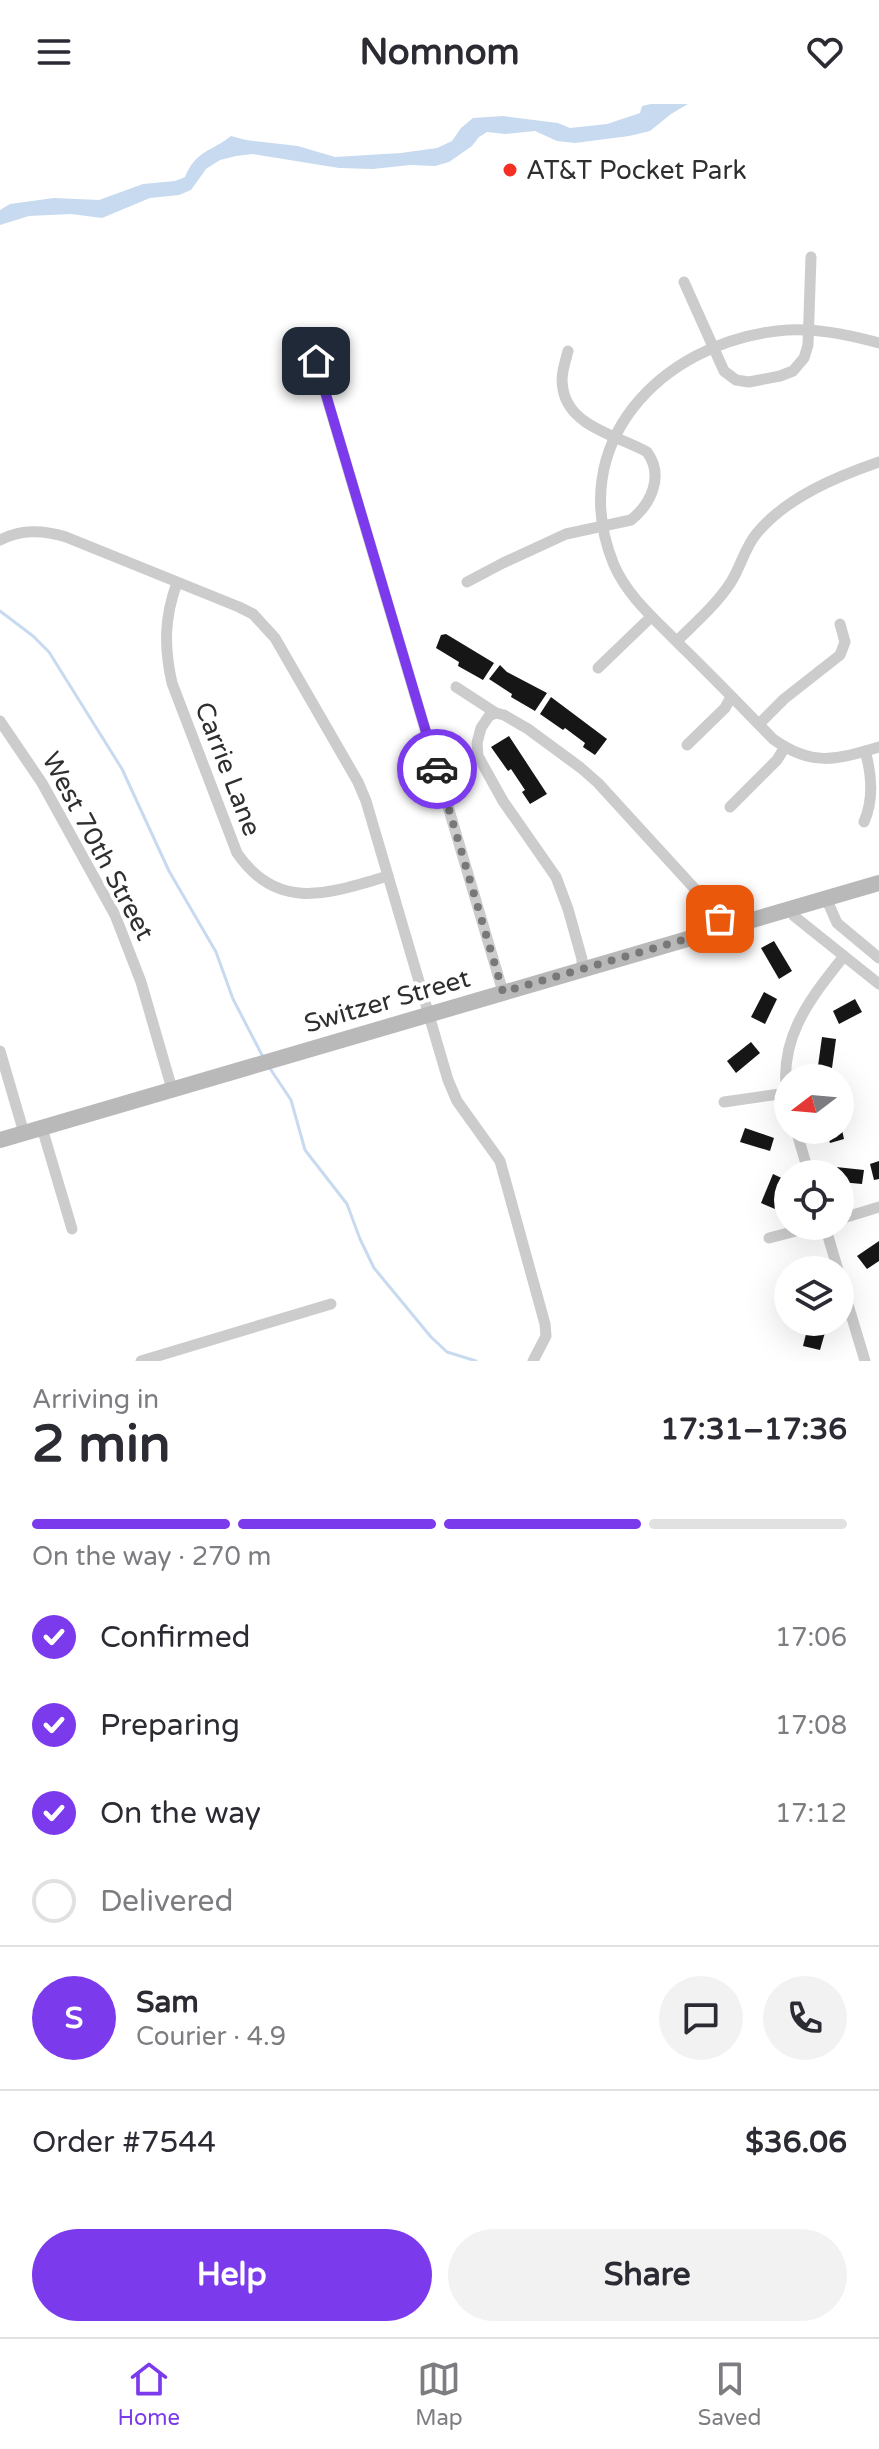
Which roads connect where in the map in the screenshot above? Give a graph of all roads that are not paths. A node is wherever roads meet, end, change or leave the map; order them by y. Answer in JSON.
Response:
{"nodes":[{"id":1,"x":811,"y":257,"type":"dead end"},
{"id":2,"x":684,"y":282,"type":"dead end"},
{"id":3,"x":808,"y":330,"type":"junction"},
{"id":4,"x":879,"y":343,"type":"edge"},
{"id":5,"x":312,"y":348,"type":"dead end"},
{"id":6,"x":714,"y":349,"type":"junction"},
{"id":7,"x":568,"y":351,"type":"dead end"},
{"id":8,"x":616,"y":436,"type":"junction"},
{"id":9,"x":879,"y":462,"type":"edge"},
{"id":10,"x":604,"y":527,"type":"junction"},
{"id":11,"x":0,"y":540,"type":"edge"},
{"id":12,"x":467,"y":582,"type":"dead end"},
{"id":13,"x":177,"y":583,"type":"junction"},
{"id":14,"x":651,"y":617,"type":"junction"},
{"id":15,"x":840,"y":624,"type":"dead end"},
{"id":16,"x":677,"y":641,"type":"junction"},
{"id":17,"x":598,"y":668,"type":"dead end"},
{"id":18,"x":456,"y":687,"type":"dead end"},
{"id":19,"x":731,"y":697,"type":"junction"},
{"id":20,"x":496,"y":713,"type":"junction"},
{"id":21,"x":0,"y":721,"type":"edge"},
{"id":22,"x":759,"y":724,"type":"junction"},
{"id":23,"x":687,"y":745,"type":"dead end"},
{"id":24,"x":785,"y":747,"type":"junction"},
{"id":25,"x":879,"y":747,"type":"edge"},
{"id":26,"x":865,"y":751,"type":"junction"},
{"id":27,"x":730,"y":807,"type":"dead end"},
{"id":28,"x":864,"y":822,"type":"dead end"},
{"id":29,"x":388,"y":876,"type":"junction"},
{"id":30,"x":879,"y":883,"type":"edge"},
{"id":31,"x":826,"y":898,"type":"junction"},
{"id":32,"x":791,"y":909,"type":"junction"},
{"id":33,"x":724,"y":928,"type":"junction"},
{"id":34,"x":844,"y":956,"type":"junction"},
{"id":35,"x":879,"y":958,"type":"edge"},
{"id":36,"x":582,"y":969,"type":"junction"},
{"id":37,"x":879,"y":984,"type":"edge"},
{"id":38,"x":503,"y":992,"type":"junction"},
{"id":39,"x":427,"y":1014,"type":"junction"},
{"id":40,"x":0,"y":1051,"type":"edge"},
{"id":41,"x":789,"y":1064,"type":"edge"},
{"id":42,"x":172,"y":1089,"type":"junction"},
{"id":43,"x":774,"y":1098,"type":"edge"},
{"id":44,"x":724,"y":1102,"type":"dead end"},
{"id":45,"x":42,"y":1128,"type":"junction"},
{"id":46,"x":24,"y":1133,"type":"junction"},
{"id":47,"x":0,"y":1140,"type":"edge"},
{"id":48,"x":879,"y":1207,"type":"edge"},
{"id":49,"x":854,"y":1215,"type":"edge"},
{"id":50,"x":72,"y":1229,"type":"dead end"},
{"id":51,"x":774,"y":1237,"type":"edge"},
{"id":52,"x":769,"y":1238,"type":"dead end"},
{"id":53,"x":331,"y":1304,"type":"dead end"},
{"id":54,"x":854,"y":1324,"type":"edge"},
{"id":55,"x":141,"y":1361,"type":"edge"},
{"id":56,"x":533,"y":1361,"type":"edge"},
{"id":57,"x":865,"y":1361,"type":"edge"}],
"edges":[{"from":1,"to":3,"type":"street"},
{"from":2,"to":6,"type":"street"},
{"from":3,"to":4,"type":"street"},
{"from":3,"to":6,"type":"street"},
{"from":3,"to":6,"type":"street"},
{"from":5,"to":38,"type":"street"},
{"from":6,"to":8,"type":"street"},
{"from":7,"to":8,"type":"street"},
{"from":8,"to":10,"type":"street"},
{"from":8,"to":10,"type":"street"},
{"from":9,"to":16,"type":"street"},
{"from":10,"to":12,"type":"street"},
{"from":10,"to":14,"type":"street"},
{"from":11,"to":13,"type":"street"},
{"from":13,"to":29,"type":"street"},
{"from":13,"to":29,"type":"street","name":"Carrie Lane"},
{"from":14,"to":16,"type":"street"},
{"from":14,"to":17,"type":"street"},
{"from":15,"to":22,"type":"street"},
{"from":16,"to":19,"type":"street"},
{"from":18,"to":20,"type":"street"},
{"from":19,"to":22,"type":"street"},
{"from":19,"to":23,"type":"street"},
{"from":20,"to":33,"type":"street"},
{"from":20,"to":36,"type":"street"},
{"from":21,"to":42,"type":"street","name":"West 70th Street"},
{"from":22,"to":24,"type":"street"},
{"from":24,"to":26,"type":"street"},
{"from":24,"to":27,"type":"street"},
{"from":25,"to":26,"type":"street"},
{"from":26,"to":28,"type":"street"},
{"from":29,"to":39,"type":"street"},
{"from":30,"to":31,"type":"street","name":"Switzer Street"},
{"from":31,"to":32,"type":"street","name":"Switzer Street"},
{"from":31,"to":35,"type":"street"},
{"from":32,"to":33,"type":"street","name":"Switzer Street"},
{"from":32,"to":34,"type":"street"},
{"from":33,"to":36,"type":"street","name":"Switzer Street"},
{"from":34,"to":37,"type":"street"},
{"from":34,"to":41,"type":"street"},
{"from":36,"to":38,"type":"street","name":"Switzer Street"},
{"from":38,"to":39,"type":"street","name":"Switzer Street"},
{"from":39,"to":42,"type":"street","name":"Switzer Street"},
{"from":39,"to":56,"type":"street"},
{"from":40,"to":46,"type":"street"},
{"from":42,"to":45,"type":"street","name":"Switzer Street"},
{"from":43,"to":44,"type":"street"},
{"from":45,"to":46,"type":"street","name":"Switzer Street"},
{"from":45,"to":50,"type":"street"},
{"from":46,"to":47,"type":"street","name":"Switzer Street"},
{"from":48,"to":49,"type":"street"},
{"from":51,"to":52,"type":"street"},
{"from":53,"to":55,"type":"street"},
{"from":54,"to":57,"type":"street"}]}
